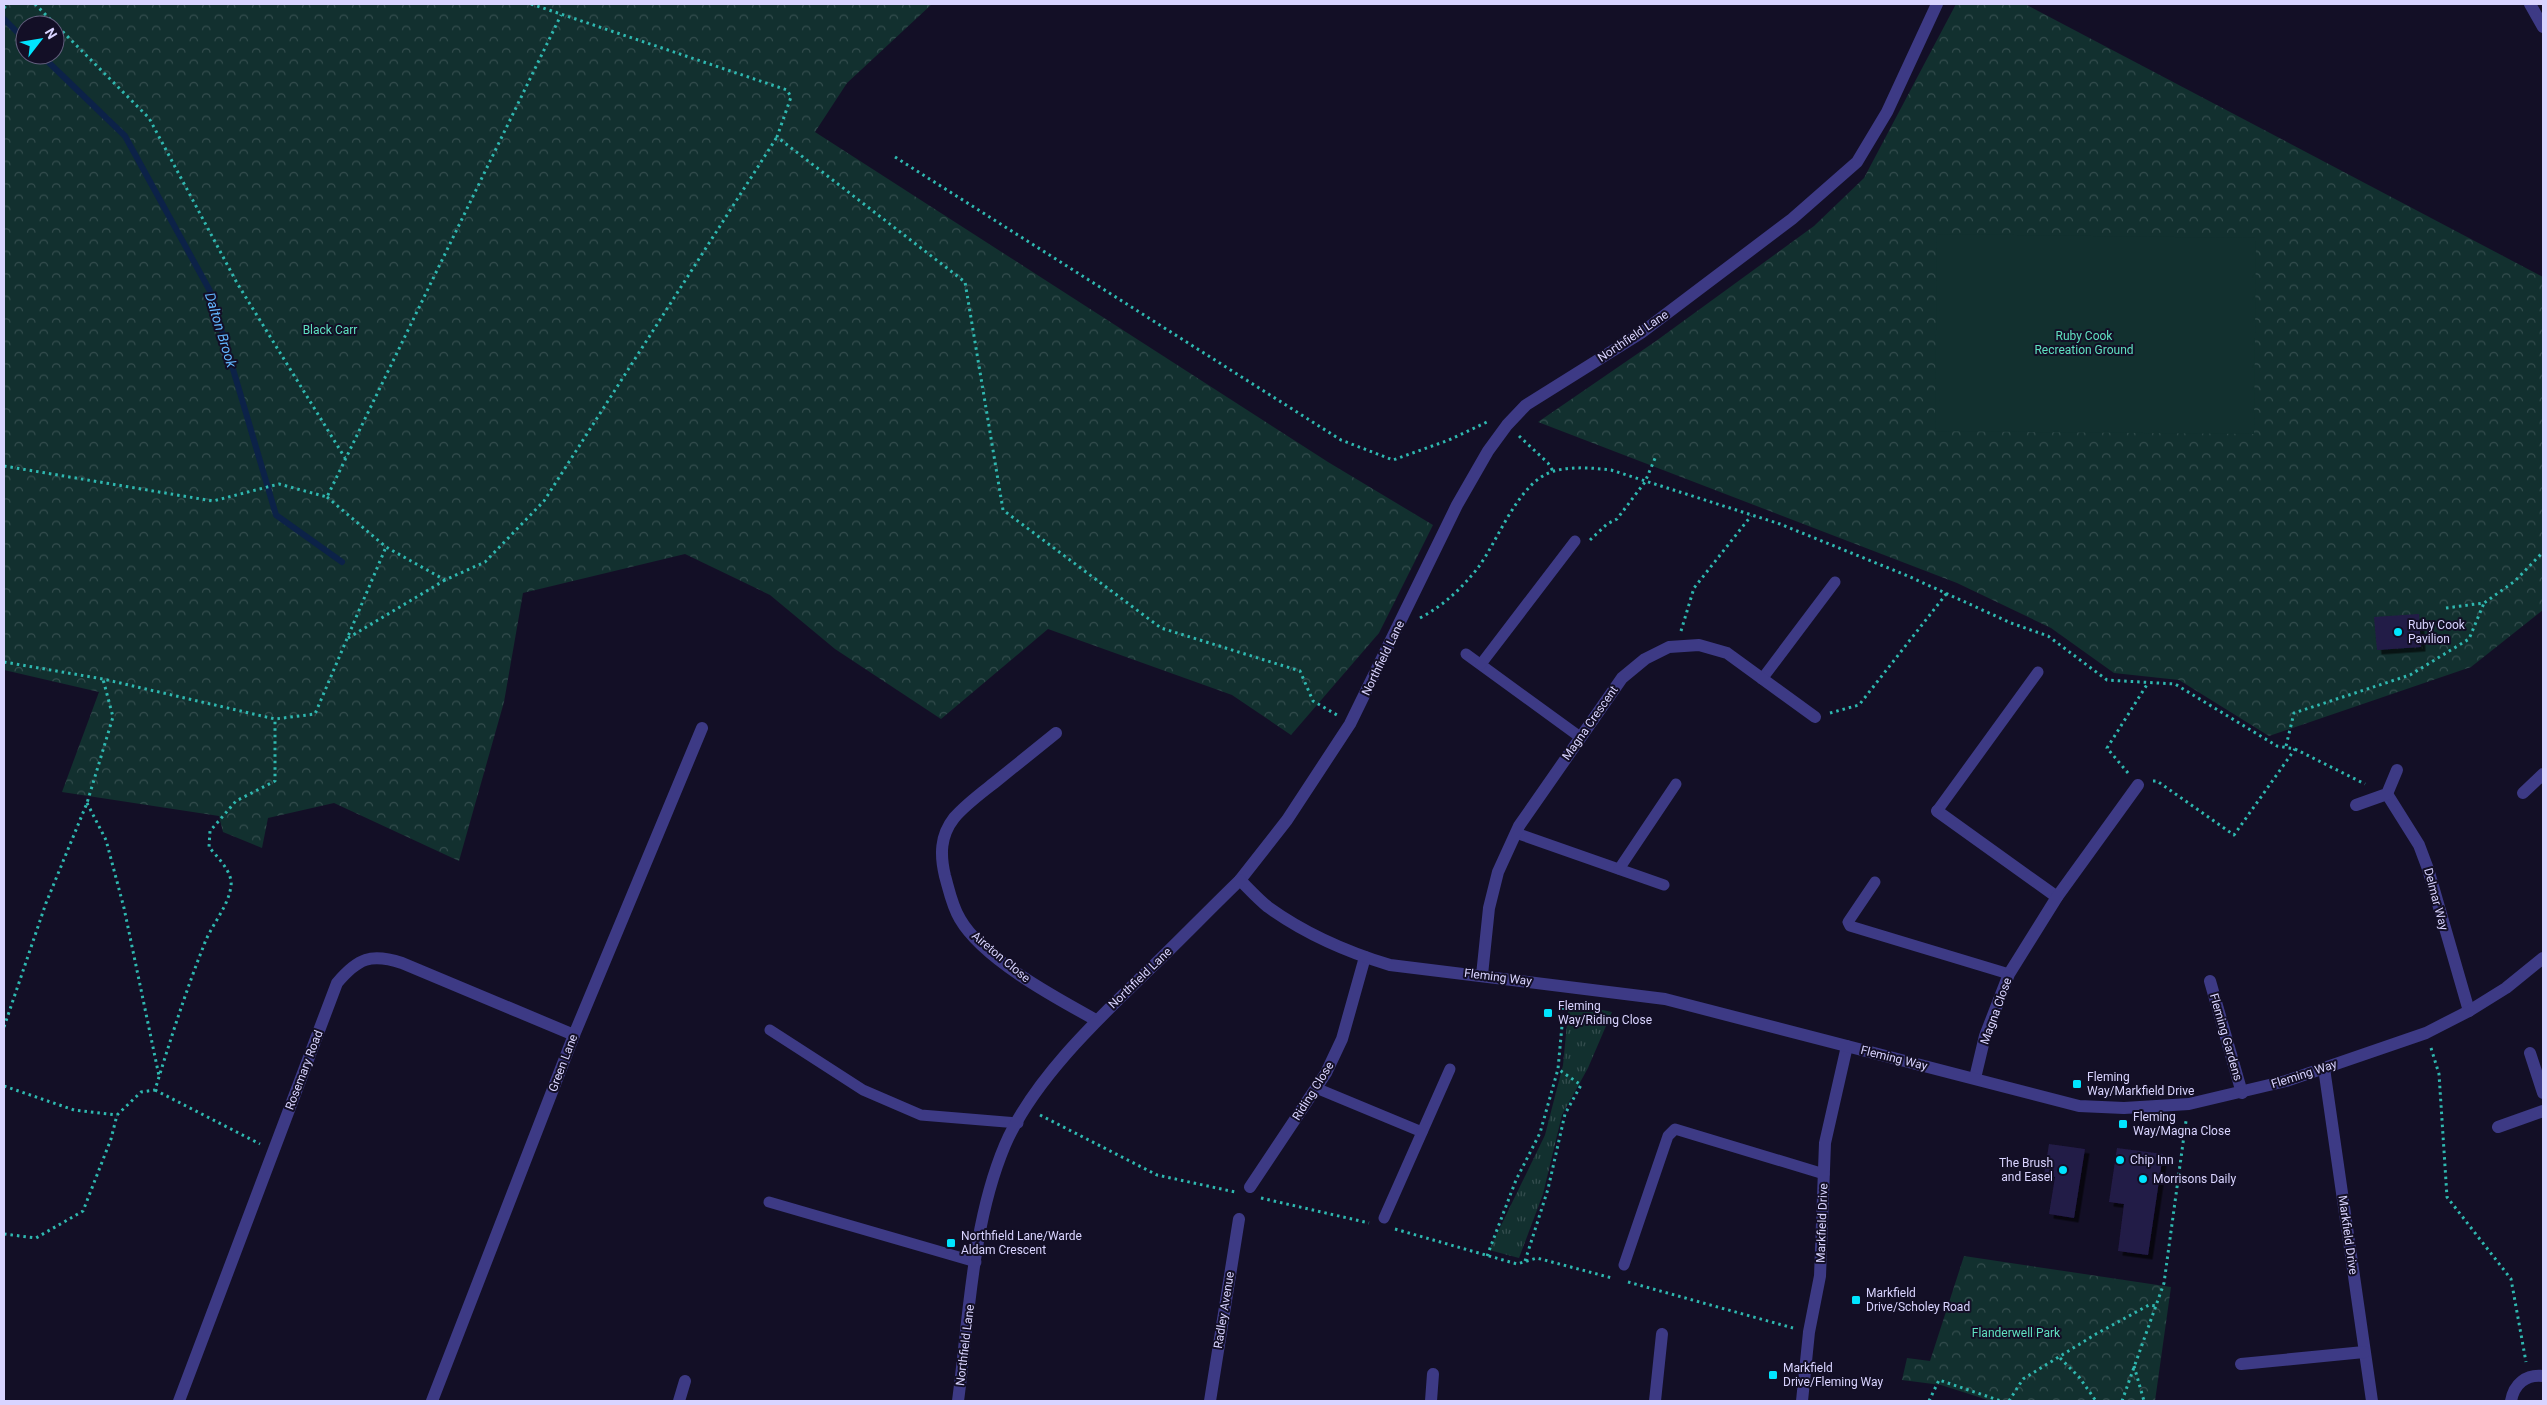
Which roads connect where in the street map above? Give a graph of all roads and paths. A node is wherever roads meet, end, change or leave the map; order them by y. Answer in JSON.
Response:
{"nodes":[{"id":1,"x":7,"y":4,"type":"edge"},
{"id":2,"x":35,"y":4,"type":"edge"},
{"id":3,"x":531,"y":4,"type":"edge"},
{"id":4,"x":1937,"y":4,"type":"edge"},
{"id":5,"x":2530,"y":4,"type":"edge"},
{"id":6,"x":4,"y":8,"type":"edge"},
{"id":7,"x":561,"y":15,"type":"junction"},
{"id":8,"x":2543,"y":27,"type":"edge"},
{"id":9,"x":777,"y":138,"type":"junction"},
{"id":10,"x":895,"y":157,"type":"dead end"},
{"id":11,"x":1507,"y":425,"type":"junction"},
{"id":12,"x":1656,"y":456,"type":"dead end"},
{"id":13,"x":345,"y":458,"type":"junction"},
{"id":14,"x":4,"y":466,"type":"edge"},
{"id":15,"x":1553,"y":471,"type":"junction"},
{"id":16,"x":1645,"y":482,"type":"junction"},
{"id":17,"x":327,"y":497,"type":"junction"},
{"id":18,"x":1751,"y":516,"type":"junction"},
{"id":19,"x":1575,"y":541,"type":"joint"},
{"id":20,"x":386,"y":547,"type":"junction"},
{"id":21,"x":2543,"y":552,"type":"edge"},
{"id":22,"x":445,"y":580,"type":"junction"},
{"id":23,"x":1835,"y":582,"type":"dead end"},
{"id":24,"x":1947,"y":593,"type":"junction"},
{"id":25,"x":2484,"y":603,"type":"junction"},
{"id":26,"x":2446,"y":608,"type":"dead end"},
{"id":27,"x":1396,"y":632,"type":"junction"},
{"id":28,"x":347,"y":638,"type":"junction"},
{"id":29,"x":1676,"y":647,"type":"junction"},
{"id":30,"x":1466,"y":654,"type":"dead end"},
{"id":31,"x":4,"y":662,"type":"edge"},
{"id":32,"x":1481,"y":664,"type":"junction"},
{"id":33,"x":2038,"y":672,"type":"dead end"},
{"id":34,"x":103,"y":679,"type":"junction"},
{"id":35,"x":1762,"y":679,"type":"junction"},
{"id":36,"x":2148,"y":683,"type":"junction"},
{"id":37,"x":1816,"y":717,"type":"joint"},
{"id":38,"x":275,"y":718,"type":"junction"},
{"id":39,"x":1350,"y":724,"type":"junction"},
{"id":40,"x":702,"y":728,"type":"dead end"},
{"id":41,"x":1056,"y":733,"type":"dead end"},
{"id":42,"x":1580,"y":737,"type":"junction"},
{"id":43,"x":2286,"y":746,"type":"junction"},
{"id":44,"x":2295,"y":749,"type":"junction"},
{"id":45,"x":2397,"y":770,"type":"dead end"},
{"id":46,"x":2543,"y":774,"type":"edge"},
{"id":47,"x":1676,"y":784,"type":"dead end"},
{"id":48,"x":2138,"y":785,"type":"junction"},
{"id":49,"x":2523,"y":793,"type":"dead end"},
{"id":50,"x":2387,"y":794,"type":"junction"},
{"id":51,"x":88,"y":803,"type":"junction"},
{"id":52,"x":2356,"y":805,"type":"dead end"},
{"id":53,"x":1937,"y":811,"type":"joint"},
{"id":54,"x":1516,"y":833,"type":"junction"},
{"id":55,"x":1619,"y":869,"type":"junction"},
{"id":56,"x":1240,"y":880,"type":"junction"},
{"id":57,"x":1875,"y":882,"type":"dead end"},
{"id":58,"x":1664,"y":885,"type":"dead end"},
{"id":59,"x":2057,"y":897,"type":"junction"},
{"id":60,"x":1365,"y":957,"type":"junction"},
{"id":61,"x":2543,"y":958,"type":"edge"},
{"id":62,"x":1482,"y":974,"type":"junction"},
{"id":63,"x":2009,"y":974,"type":"junction"},
{"id":64,"x":2210,"y":981,"type":"dead end"},
{"id":65,"x":1566,"y":986,"type":"junction"},
{"id":66,"x":2469,"y":1011,"type":"junction"},
{"id":67,"x":1096,"y":1020,"type":"junction"},
{"id":68,"x":4,"y":1027,"type":"edge"},
{"id":69,"x":770,"y":1030,"type":"dead end"},
{"id":70,"x":2426,"y":1033,"type":"junction"},
{"id":71,"x":574,"y":1035,"type":"junction"},
{"id":72,"x":1847,"y":1046,"type":"junction"},
{"id":73,"x":2530,"y":1053,"type":"dead end"},
{"id":74,"x":1450,"y":1068,"type":"dead end"},
{"id":75,"x":2324,"y":1068,"type":"junction"},
{"id":76,"x":1558,"y":1069,"type":"junction"},
{"id":77,"x":159,"y":1076,"type":"junction"},
{"id":78,"x":1975,"y":1078,"type":"junction"},
{"id":79,"x":4,"y":1086,"type":"edge"},
{"id":80,"x":1316,"y":1088,"type":"junction"},
{"id":81,"x":155,"y":1090,"type":"junction"},
{"id":82,"x":2242,"y":1093,"type":"junction"},
{"id":83,"x":2543,"y":1094,"type":"edge"},
{"id":84,"x":2188,"y":1104,"type":"junction"},
{"id":85,"x":1026,"y":1108,"type":"junction"},
{"id":86,"x":2543,"y":1111,"type":"edge"},
{"id":87,"x":117,"y":1115,"type":"junction"},
{"id":88,"x":1018,"y":1123,"type":"junction"},
{"id":89,"x":2498,"y":1127,"type":"dead end"},
{"id":90,"x":1422,"y":1132,"type":"junction"},
{"id":91,"x":274,"y":1152,"type":"junction"},
{"id":92,"x":1824,"y":1174,"type":"junction"},
{"id":93,"x":1249,"y":1193,"type":"junction"},
{"id":94,"x":768,"y":1202,"type":"dead end"},
{"id":95,"x":1239,"y":1219,"type":"dead end"},
{"id":96,"x":1370,"y":1223,"type":"dead end"},
{"id":97,"x":1387,"y":1223,"type":"joint"},
{"id":98,"x":4,"y":1234,"type":"edge"},
{"id":99,"x":1487,"y":1256,"type":"junction"},
{"id":100,"x":976,"y":1262,"type":"junction"},
{"id":101,"x":1525,"y":1262,"type":"junction"},
{"id":102,"x":1624,"y":1265,"type":"dead end"},
{"id":103,"x":2156,"y":1306,"type":"junction"},
{"id":104,"x":1809,"y":1332,"type":"junction"},
{"id":105,"x":1662,"y":1334,"type":"dead end"},
{"id":106,"x":2364,"y":1352,"type":"junction"},
{"id":107,"x":2060,"y":1358,"type":"junction"},
{"id":108,"x":2241,"y":1364,"type":"dead end"},
{"id":109,"x":2134,"y":1366,"type":"junction"},
{"id":110,"x":1433,"y":1374,"type":"dead end"},
{"id":111,"x":2543,"y":1376,"type":"edge"},
{"id":112,"x":2528,"y":1377,"type":"junction"},
{"id":113,"x":685,"y":1381,"type":"dead end"},
{"id":114,"x":179,"y":1401,"type":"edge"},
{"id":115,"x":432,"y":1401,"type":"edge"},
{"id":116,"x":679,"y":1401,"type":"edge"},
{"id":117,"x":958,"y":1401,"type":"edge"},
{"id":118,"x":1210,"y":1401,"type":"edge"},
{"id":119,"x":1430,"y":1401,"type":"edge"},
{"id":120,"x":1655,"y":1401,"type":"edge"},
{"id":121,"x":1802,"y":1401,"type":"edge"},
{"id":122,"x":1929,"y":1401,"type":"edge"},
{"id":123,"x":2001,"y":1401,"type":"edge"},
{"id":124,"x":2009,"y":1401,"type":"edge"},
{"id":125,"x":2096,"y":1401,"type":"edge"},
{"id":126,"x":2122,"y":1401,"type":"edge"},
{"id":127,"x":2144,"y":1401,"type":"edge"},
{"id":128,"x":2372,"y":1401,"type":"edge"},
{"id":129,"x":2511,"y":1401,"type":"edge"}],
"edges":[{"from":1,"to":6,"type":"path"},
{"from":2,"to":13,"type":"path"},
{"from":3,"to":7,"type":"path"},
{"from":4,"to":11,"type":"street","name":"Northfield Lane"},
{"from":5,"to":8,"type":"street"},
{"from":7,"to":9,"type":"path"},
{"from":7,"to":13,"type":"path"},
{"from":9,"to":22,"type":"path"},
{"from":9,"to":39,"type":"path"},
{"from":10,"to":11,"type":"path"},
{"from":11,"to":15,"type":"path"},
{"from":11,"to":27,"type":"street","name":"Northfield Lane"},
{"from":12,"to":16,"type":"path"},
{"from":13,"to":17,"type":"path"},
{"from":14,"to":17,"type":"path"},
{"from":15,"to":16,"type":"path"},
{"from":15,"to":27,"type":"path"},
{"from":16,"to":18,"type":"path"},
{"from":16,"to":19,"type":"path"},
{"from":17,"to":20,"type":"path"},
{"from":18,"to":24,"type":"path"},
{"from":18,"to":29,"type":"path"},
{"from":19,"to":32,"type":"lane"},
{"from":20,"to":22,"type":"path"},
{"from":20,"to":28,"type":"path"},
{"from":21,"to":25,"type":"path"},
{"from":22,"to":28,"type":"path"},
{"from":23,"to":35,"type":"lane"},
{"from":24,"to":36,"type":"path"},
{"from":24,"to":37,"type":"path"},
{"from":25,"to":26,"type":"path"},
{"from":25,"to":43,"type":"path"},
{"from":27,"to":39,"type":"street","name":"Northfield Lane"},
{"from":28,"to":38,"type":"path"},
{"from":29,"to":35,"type":"street","name":"Magna Crescent"},
{"from":29,"to":42,"type":"street","name":"Magna Crescent"},
{"from":30,"to":32,"type":"lane"},
{"from":31,"to":34,"type":"path"},
{"from":32,"to":42,"type":"lane"},
{"from":33,"to":53,"type":"lane"},
{"from":34,"to":38,"type":"path"},
{"from":34,"to":51,"type":"path"},
{"from":35,"to":37,"type":"street","name":"Magna Crescent"},
{"from":36,"to":43,"type":"path"},
{"from":36,"to":48,"type":"path"},
{"from":38,"to":77,"type":"path"},
{"from":39,"to":56,"type":"street","name":"Northfield Lane"},
{"from":40,"to":71,"type":"street","name":"Green Lane"},
{"from":41,"to":67,"type":"street","name":"Aireton Close"},
{"from":42,"to":54,"type":"street","name":"Magna Crescent"},
{"from":43,"to":44,"type":"path"},
{"from":44,"to":48,"type":"path"},
{"from":44,"to":50,"type":"path"},
{"from":45,"to":50,"type":"street"},
{"from":46,"to":49,"type":"street"},
{"from":47,"to":55,"type":"lane"},
{"from":48,"to":59,"type":"street","name":"Magna Close"},
{"from":50,"to":52,"type":"street"},
{"from":50,"to":66,"type":"street","name":"Delmar Way"},
{"from":51,"to":68,"type":"path"},
{"from":51,"to":77,"type":"path"},
{"from":53,"to":59,"type":"street"},
{"from":54,"to":55,"type":"lane"},
{"from":54,"to":62,"type":"street","name":"Magna Crescent"},
{"from":55,"to":58,"type":"lane"},
{"from":56,"to":60,"type":"street","name":"Fleming Way"},
{"from":56,"to":67,"type":"street","name":"Northfield Lane"},
{"from":57,"to":63,"type":"lane"},
{"from":59,"to":63,"type":"street","name":"Magna Close"},
{"from":60,"to":62,"type":"street","name":"Fleming Way"},
{"from":60,"to":80,"type":"street","name":"Riding Close"},
{"from":61,"to":66,"type":"street","name":"Fleming Way"},
{"from":62,"to":65,"type":"street","name":"Fleming Way"},
{"from":63,"to":78,"type":"street","name":"Magna Close"},
{"from":64,"to":82,"type":"street","name":"Fleming Gardens"},
{"from":65,"to":72,"type":"street","name":"Fleming Way"},
{"from":65,"to":76,"type":"path"},
{"from":66,"to":70,"type":"street","name":"Fleming Way"},
{"from":67,"to":85,"type":"street","name":"Northfield Lane"},
{"from":69,"to":88,"type":"lane"},
{"from":70,"to":75,"type":"street","name":"Fleming Way"},
{"from":70,"to":112,"type":"path"},
{"from":71,"to":91,"type":"street","name":"Rosemary Road"},
{"from":71,"to":115,"type":"street","name":"Green Lane"},
{"from":72,"to":78,"type":"street","name":"Fleming Way"},
{"from":72,"to":92,"type":"street","name":"Markfield Drive"},
{"from":73,"to":83,"type":"street"},
{"from":74,"to":90,"type":"lane"},
{"from":75,"to":82,"type":"street","name":"Fleming Way"},
{"from":75,"to":106,"type":"street","name":"Markfield Drive"},
{"from":76,"to":99,"type":"path"},
{"from":76,"to":101,"type":"path"},
{"from":77,"to":81,"type":"path"},
{"from":78,"to":84,"type":"street","name":"Fleming Way"},
{"from":79,"to":87,"type":"path"},
{"from":80,"to":90,"type":"lane"},
{"from":80,"to":93,"type":"street","name":"Riding Close"},
{"from":81,"to":87,"type":"path"},
{"from":81,"to":91,"type":"path"},
{"from":82,"to":84,"type":"street","name":"Fleming Way"},
{"from":84,"to":103,"type":"path"},
{"from":85,"to":88,"type":"street","name":"Northfield Lane"},
{"from":85,"to":93,"type":"path"},
{"from":86,"to":89,"type":"street"},
{"from":87,"to":98,"type":"path"},
{"from":88,"to":100,"type":"street","name":"Northfield Lane"},
{"from":90,"to":97,"type":"lane"},
{"from":91,"to":114,"type":"street","name":"Rosemary Road"},
{"from":92,"to":102,"type":"lane"},
{"from":92,"to":104,"type":"street","name":"Markfield Drive"},
{"from":93,"to":96,"type":"path"},
{"from":94,"to":100,"type":"lane"},
{"from":95,"to":118,"type":"street","name":"Radley Avenue"},
{"from":97,"to":99,"type":"path"},
{"from":99,"to":101,"type":"path"},
{"from":100,"to":117,"type":"street","name":"Northfield Lane"},
{"from":101,"to":104,"type":"path"},
{"from":103,"to":107,"type":"path"},
{"from":103,"to":109,"type":"path"},
{"from":104,"to":121,"type":"street","name":"Markfield Drive"},
{"from":105,"to":120,"type":"street"},
{"from":106,"to":108,"type":"street"},
{"from":106,"to":128,"type":"street","name":"Markfield Drive"},
{"from":107,"to":124,"type":"path"},
{"from":107,"to":125,"type":"path"},
{"from":109,"to":126,"type":"path"},
{"from":109,"to":127,"type":"path"},
{"from":110,"to":119,"type":"street"},
{"from":111,"to":112,"type":"street"},
{"from":112,"to":129,"type":"street"},
{"from":113,"to":116,"type":"street"},
{"from":122,"to":123,"type":"path"}]}
